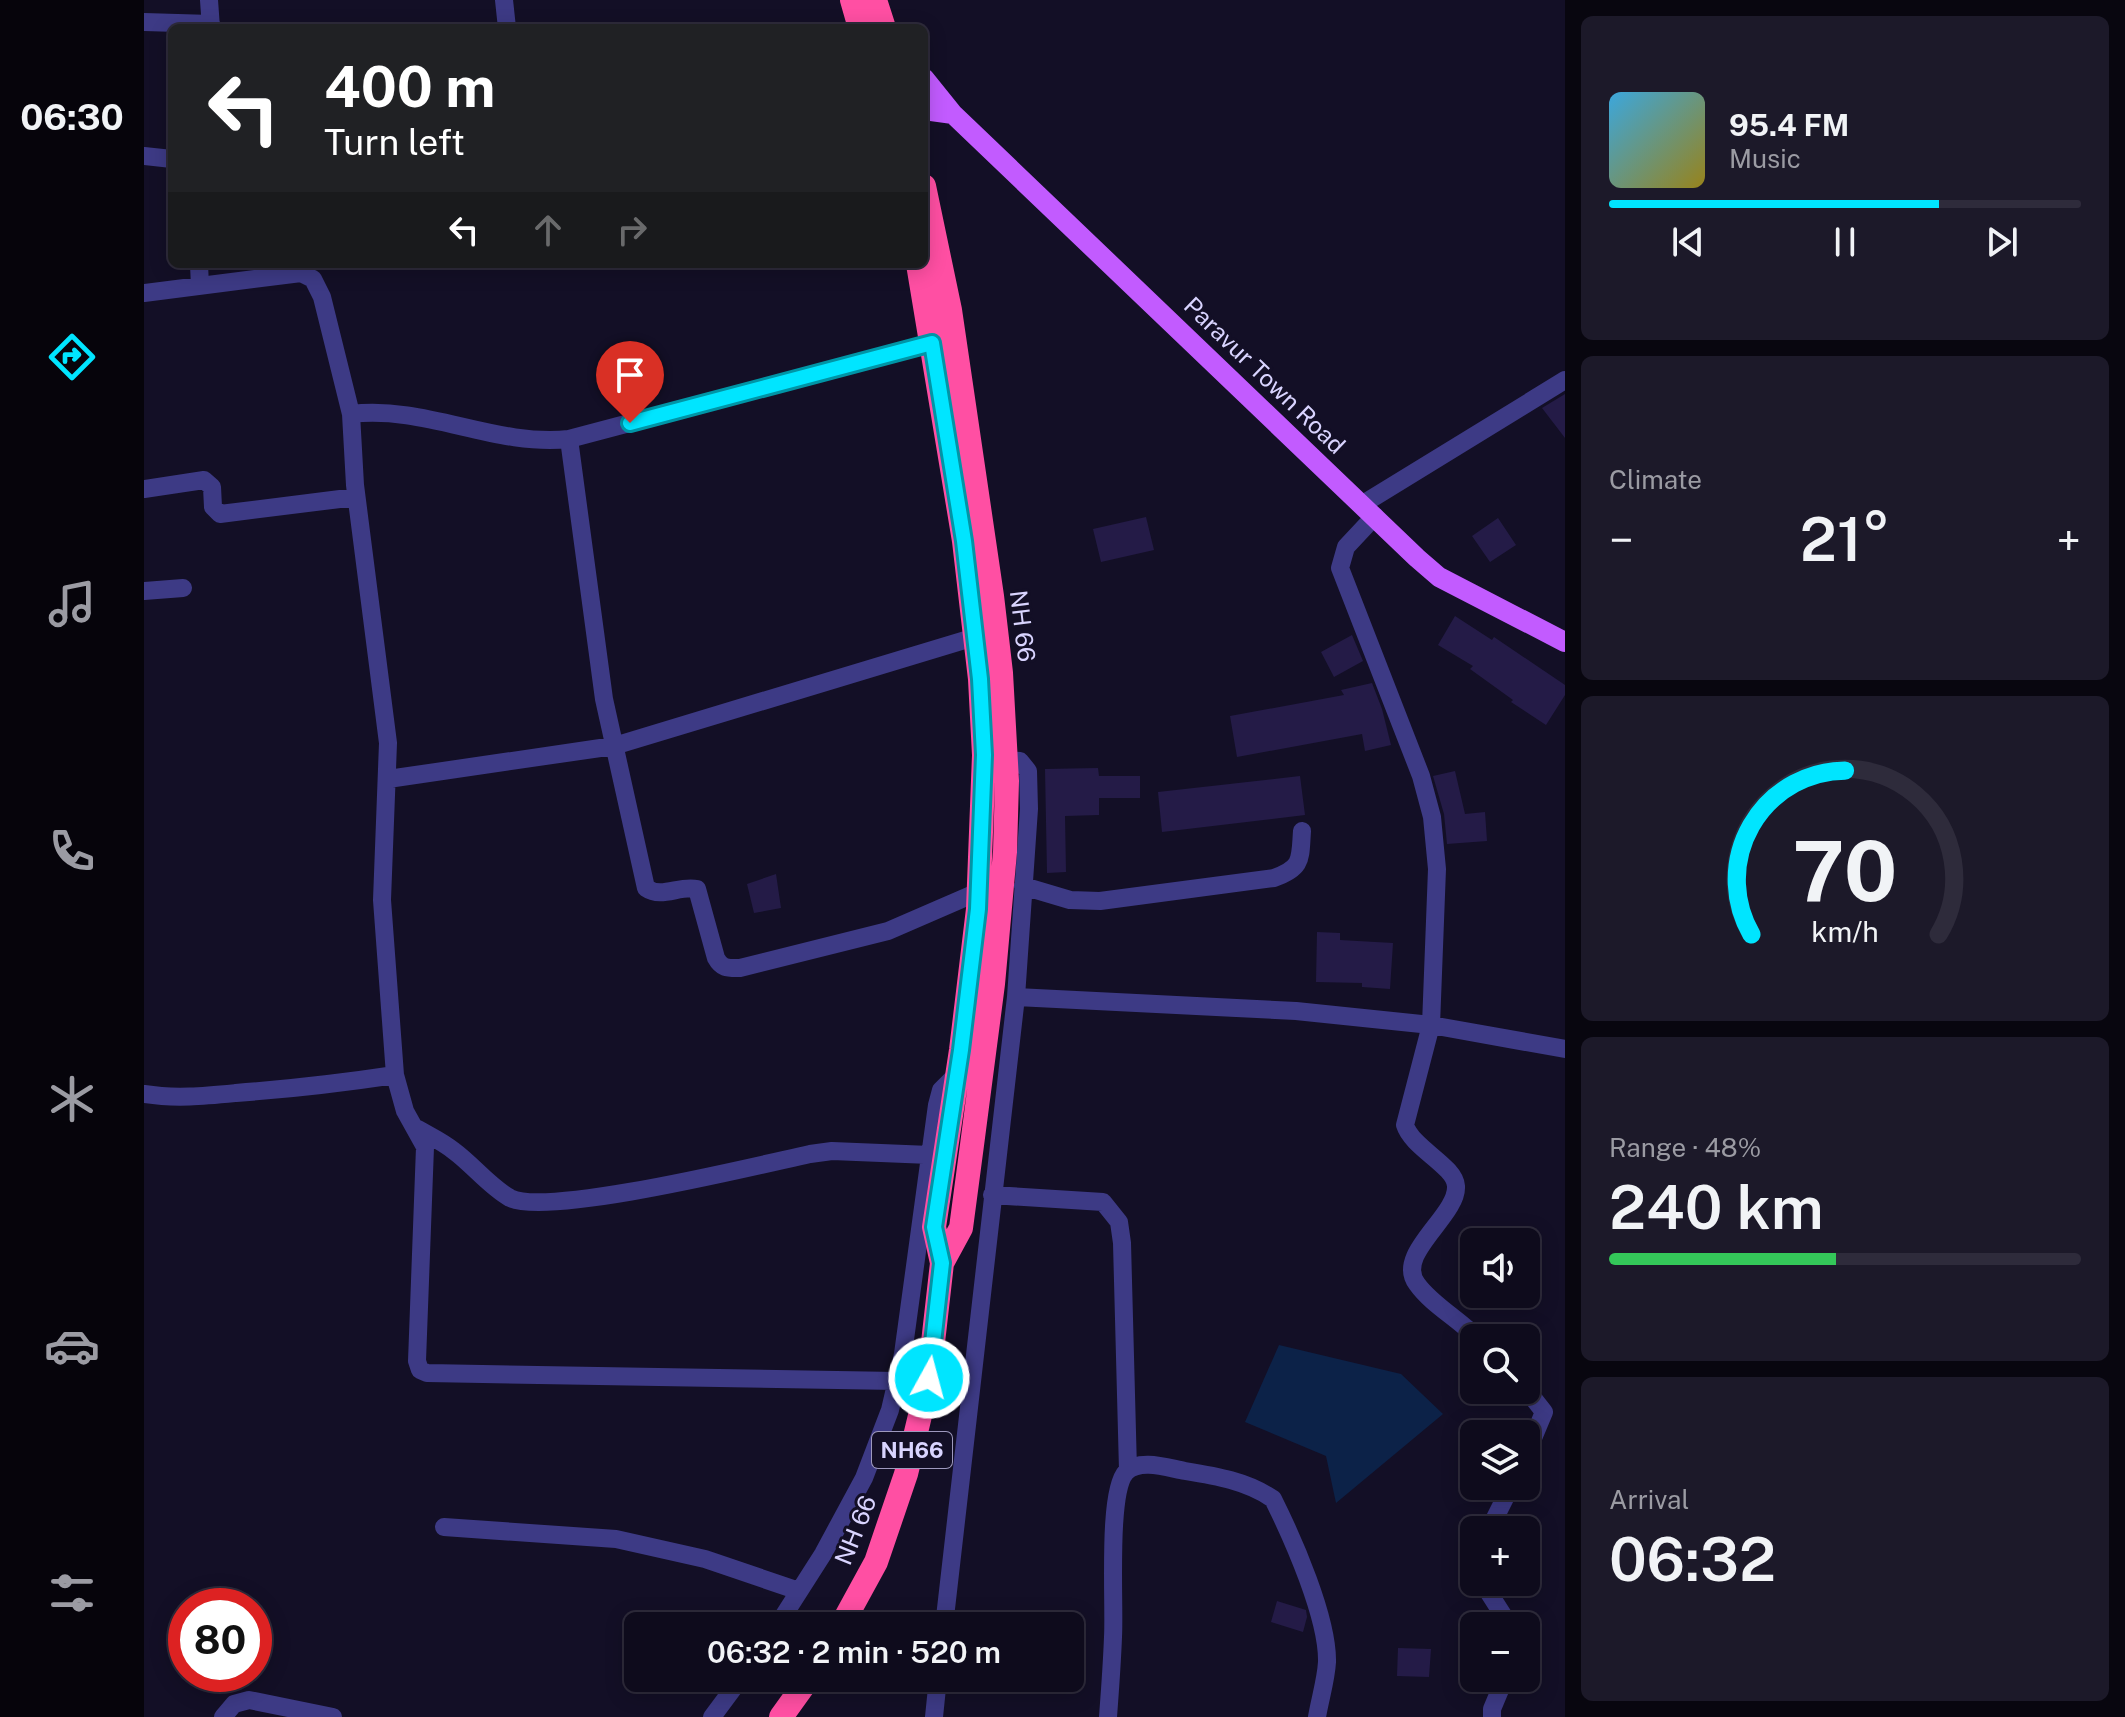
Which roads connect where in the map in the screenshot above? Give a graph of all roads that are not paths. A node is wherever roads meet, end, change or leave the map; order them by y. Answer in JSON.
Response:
{"nodes":[{"id":1,"x":209,"y":0,"type":"edge"},
{"id":2,"x":504,"y":0,"type":"edge"},
{"id":3,"x":852,"y":0,"type":"edge"},
{"id":4,"x":875,"y":0,"type":"edge"},
{"id":5,"x":144,"y":22,"type":"edge"},
{"id":6,"x":178,"y":24,"type":"edge"},
{"id":7,"x":211,"y":24,"type":"edge"},
{"id":8,"x":507,"y":24,"type":"edge"},
{"id":9,"x":859,"y":24,"type":"edge"},
{"id":10,"x":883,"y":24,"type":"edge"},
{"id":11,"x":928,"y":83,"type":"edge"},
{"id":12,"x":928,"y":111,"type":"edge"},
{"id":13,"x":953,"y":114,"type":"junction"},
{"id":14,"x":144,"y":156,"type":"edge"},
{"id":15,"x":168,"y":159,"type":"edge"},
{"id":16,"x":928,"y":205,"type":"edge"},
{"id":17,"x":199,"y":268,"type":"edge"},
{"id":18,"x":919,"y":268,"type":"edge"},
{"id":19,"x":200,"y":286,"type":"junction"},
{"id":20,"x":144,"y":293,"type":"edge"},
{"id":21,"x":932,"y":343,"type":"junction"},
{"id":22,"x":1565,"y":380,"type":"edge"},
{"id":23,"x":351,"y":414,"type":"junction"},
{"id":24,"x":569,"y":439,"type":"junction"},
{"id":25,"x":144,"y":489,"type":"edge"},
{"id":26,"x":356,"y":497,"type":"junction"},
{"id":27,"x":1369,"y":510,"type":"junction"},
{"id":28,"x":183,"y":588,"type":"dead end"},
{"id":29,"x":144,"y":591,"type":"edge"},
{"id":30,"x":975,"y":637,"type":"junction"},
{"id":31,"x":1565,"y":642,"type":"edge"},
{"id":32,"x":614,"y":746,"type":"junction"},
{"id":33,"x":1007,"y":760,"type":"junction"},
{"id":34,"x":388,"y":779,"type":"junction"},
{"id":35,"x":1302,"y":831,"type":"dead end"},
{"id":36,"x":1023,"y":886,"type":"junction"},
{"id":37,"x":978,"y":892,"type":"junction"},
{"id":38,"x":1016,"y":997,"type":"junction"},
{"id":39,"x":1431,"y":1025,"type":"junction"},
{"id":40,"x":1565,"y":1049,"type":"edge"},
{"id":41,"x":957,"y":1074,"type":"junction"},
{"id":42,"x":395,"y":1075,"type":"junction"},
{"id":43,"x":144,"y":1094,"type":"edge"},
{"id":44,"x":412,"y":1125,"type":"junction"},
{"id":45,"x":930,"y":1155,"type":"junction"},
{"id":46,"x":992,"y":1195,"type":"junction"},
{"id":47,"x":942,"y":1263,"type":"junction"},
{"id":48,"x":1461,"y":1324,"type":"edge"},
{"id":49,"x":897,"y":1381,"type":"junction"},
{"id":50,"x":1538,"y":1404,"type":"edge"},
{"id":51,"x":1540,"y":1427,"type":"edge"},
{"id":52,"x":1128,"y":1470,"type":"junction"},
{"id":53,"x":444,"y":1527,"type":"dead end"},
{"id":54,"x":799,"y":1591,"type":"junction"},
{"id":55,"x":786,"y":1612,"type":"edge"},
{"id":56,"x":849,"y":1612,"type":"edge"},
{"id":57,"x":946,"y":1612,"type":"edge"},
{"id":58,"x":731,"y":1692,"type":"edge"},
{"id":59,"x":799,"y":1692,"type":"edge"},
{"id":60,"x":937,"y":1692,"type":"edge"},
{"id":61,"x":1499,"y":1692,"type":"edge"},
{"id":62,"x":223,"y":1717,"type":"edge"},
{"id":63,"x":333,"y":1717,"type":"edge"},
{"id":64,"x":712,"y":1717,"type":"edge"},
{"id":65,"x":781,"y":1717,"type":"edge"},
{"id":66,"x":934,"y":1717,"type":"edge"},
{"id":67,"x":1108,"y":1717,"type":"edge"},
{"id":68,"x":1317,"y":1717,"type":"edge"},
{"id":69,"x":1492,"y":1717,"type":"edge"}],
"edges":[{"from":1,"to":7,"type":"street"},
{"from":2,"to":8,"type":"street"},
{"from":3,"to":9,"type":"highway"},
{"from":4,"to":10,"type":"highway"},
{"from":5,"to":6,"type":"street"},
{"from":11,"to":13,"type":"main road","name":"Paravur Town Road"},
{"from":12,"to":13,"type":"main road"},
{"from":13,"to":27,"type":"main road","name":"Paravur Town Road"},
{"from":14,"to":15,"type":"street"},
{"from":16,"to":33,"type":"highway","name":"NH 66","number":"NH66"},
{"from":17,"to":19,"type":"street"},
{"from":18,"to":21,"type":"highway","name":"NH 66","number":"NH66"},
{"from":19,"to":20,"type":"street"},
{"from":19,"to":23,"type":"street"},
{"from":21,"to":24,"type":"street"},
{"from":21,"to":30,"type":"highway","name":"NH 66","number":"NH66"},
{"from":22,"to":27,"type":"street"},
{"from":23,"to":24,"type":"street"},
{"from":23,"to":26,"type":"street"},
{"from":24,"to":32,"type":"street"},
{"from":25,"to":26,"type":"street"},
{"from":26,"to":34,"type":"street"},
{"from":27,"to":31,"type":"main road","name":"Paravur Town Road"},
{"from":27,"to":39,"type":"street"},
{"from":28,"to":29,"type":"street"},
{"from":30,"to":32,"type":"street"},
{"from":30,"to":37,"type":"highway","name":"NH 66","number":"NH66"},
{"from":32,"to":34,"type":"street"},
{"from":32,"to":37,"type":"street"},
{"from":33,"to":36,"type":"street"},
{"from":33,"to":47,"type":"highway","name":"NH 66","number":"NH66"},
{"from":34,"to":42,"type":"street"},
{"from":35,"to":36,"type":"street"},
{"from":36,"to":38,"type":"street"},
{"from":37,"to":41,"type":"highway","name":"NH 66","number":"NH66"},
{"from":38,"to":39,"type":"street"},
{"from":38,"to":46,"type":"street"},
{"from":39,"to":40,"type":"street"},
{"from":39,"to":48,"type":"street"},
{"from":41,"to":45,"type":"street"},
{"from":41,"to":47,"type":"highway","name":"NH 66","number":"NH66"},
{"from":42,"to":43,"type":"street"},
{"from":42,"to":44,"type":"street"},
{"from":44,"to":45,"type":"street"},
{"from":44,"to":49,"type":"street"},
{"from":45,"to":49,"type":"street"},
{"from":46,"to":52,"type":"street"},
{"from":46,"to":57,"type":"street"},
{"from":47,"to":56,"type":"highway","name":"NH 66","number":"NH66"},
{"from":49,"to":54,"type":"street"},
{"from":50,"to":51,"type":"street"},
{"from":52,"to":67,"type":"street"},
{"from":52,"to":68,"type":"street"},
{"from":53,"to":54,"type":"street"},
{"from":54,"to":55,"type":"street"},
{"from":58,"to":64,"type":"street"},
{"from":59,"to":65,"type":"highway"},
{"from":60,"to":66,"type":"street"},
{"from":61,"to":69,"type":"street"},
{"from":62,"to":63,"type":"street"}]}
